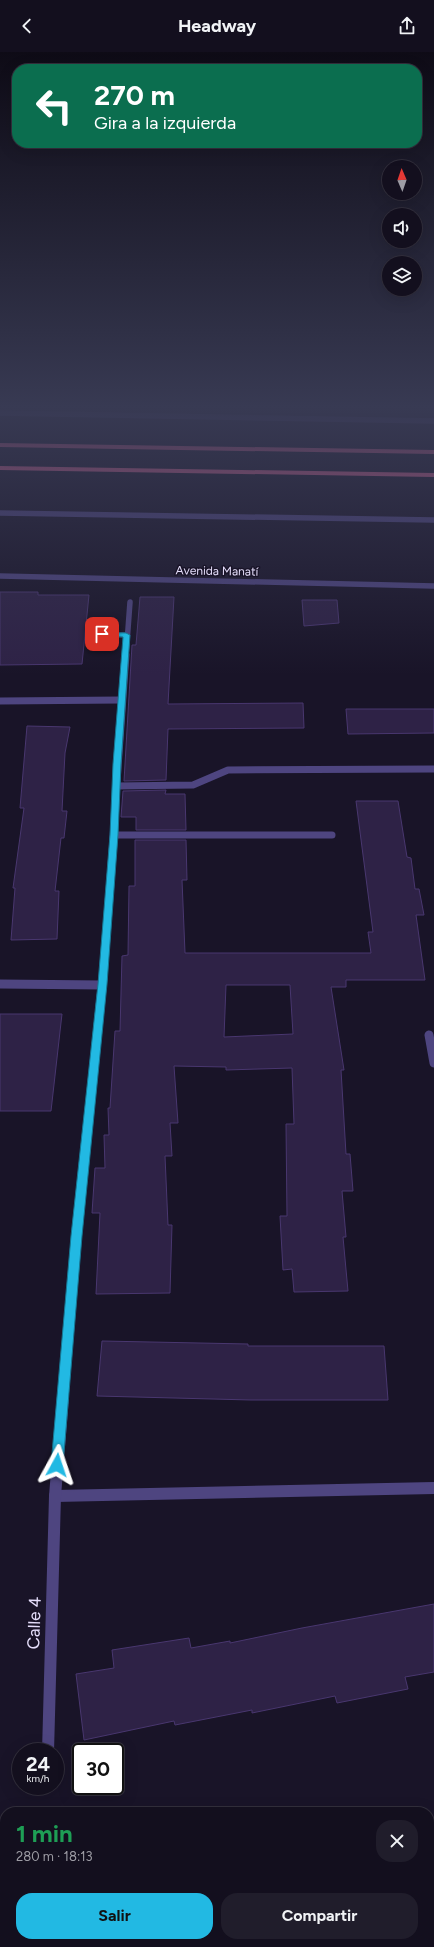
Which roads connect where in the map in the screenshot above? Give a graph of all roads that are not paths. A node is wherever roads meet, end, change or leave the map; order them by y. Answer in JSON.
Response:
{"nodes":[{"id":1,"x":0,"y":513,"type":"edge"},
{"id":2,"x":434,"y":520,"type":"edge"},
{"id":3,"x":0,"y":576,"type":"edge"},
{"id":4,"x":434,"y":586,"type":"edge"},
{"id":5,"x":130,"y":602,"type":"dead end"},
{"id":6,"x":102,"y":634,"type":"dead end"},
{"id":7,"x":126,"y":635,"type":"junction"},
{"id":8,"x":122,"y":700,"type":"junction"},
{"id":9,"x":0,"y":702,"type":"edge"},
{"id":10,"x":434,"y":769,"type":"edge"},
{"id":11,"x":116,"y":786,"type":"junction"},
{"id":12,"x":114,"y":835,"type":"junction"},
{"id":13,"x":332,"y":835,"type":"dead end"},
{"id":14,"x":0,"y":984,"type":"edge"},
{"id":15,"x":102,"y":984,"type":"junction"},
{"id":16,"x":430,"y":1035,"type":"dead end"},
{"id":17,"x":434,"y":1063,"type":"edge"},
{"id":18,"x":434,"y":1488,"type":"edge"},
{"id":19,"x":55,"y":1496,"type":"junction"},
{"id":20,"x":48,"y":1743,"type":"edge"}],
"edges":[{"from":1,"to":2,"type":"street"},
{"from":3,"to":4,"type":"street","name":"Avenida Manatí"},
{"from":5,"to":7,"type":"street","name":"Calle 4"},
{"from":6,"to":7,"type":"street"},
{"from":7,"to":8,"type":"street","name":"Calle 4"},
{"from":8,"to":9,"type":"street"},
{"from":8,"to":11,"type":"street","name":"Calle 4"},
{"from":10,"to":11,"type":"street"},
{"from":11,"to":12,"type":"street","name":"Calle 4"},
{"from":12,"to":13,"type":"street"},
{"from":12,"to":15,"type":"street","name":"Calle 4"},
{"from":14,"to":15,"type":"street"},
{"from":15,"to":19,"type":"street","name":"Calle 4"},
{"from":16,"to":17,"type":"street"},
{"from":18,"to":19,"type":"street"},
{"from":19,"to":20,"type":"street","name":"Calle 4"}]}
